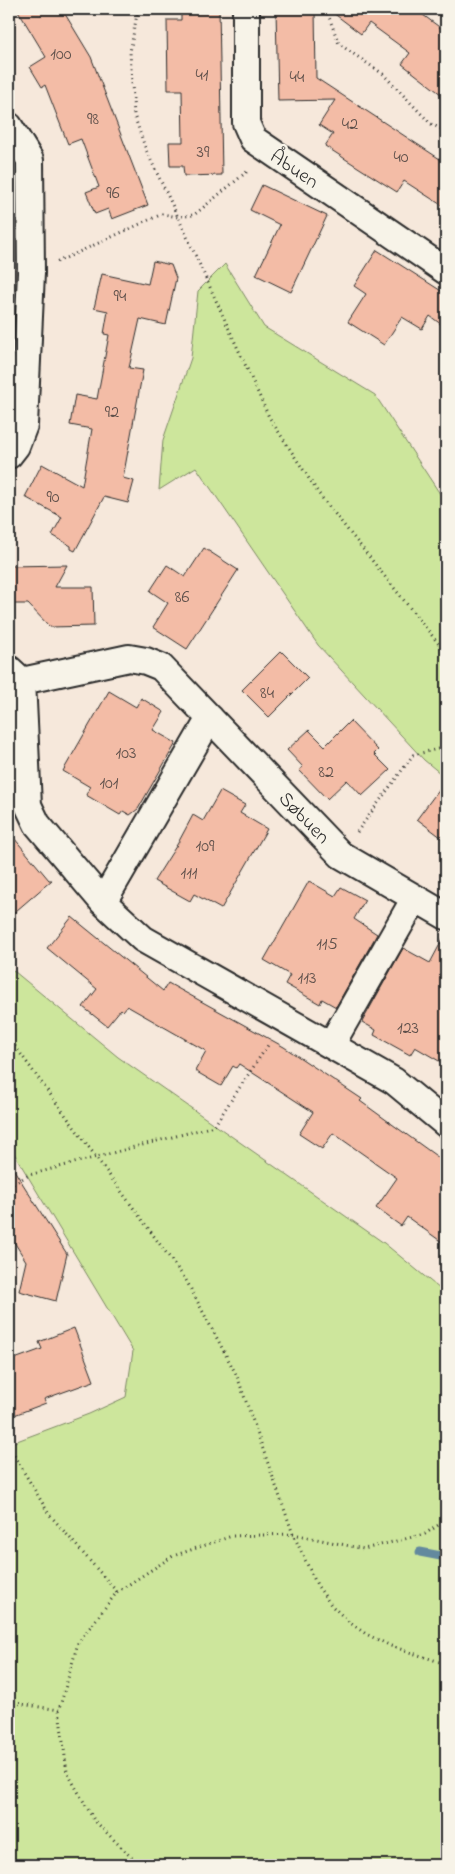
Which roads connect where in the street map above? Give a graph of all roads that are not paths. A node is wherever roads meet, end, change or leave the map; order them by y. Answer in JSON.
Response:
{"nodes":[{"id":1,"x":246,"y":9,"type":"edge"},
{"id":2,"x":9,"y":126,"type":"edge"},
{"id":3,"x":446,"y":271,"type":"edge"},
{"id":4,"x":9,"y":455,"type":"edge"},
{"id":5,"x":16,"y":675,"type":"edge"},
{"id":6,"x":210,"y":718,"type":"junction"},
{"id":7,"x":416,"y":898,"type":"junction"},
{"id":8,"x":103,"y":902,"type":"junction"},
{"id":9,"x":446,"y":916,"type":"edge"},
{"id":10,"x":331,"y":1045,"type":"junction"},
{"id":11,"x":446,"y":1124,"type":"edge"}],
"edges":[{"from":1,"to":3,"type":"street","name":"Åbuen"},
{"from":2,"to":4,"type":"street"},
{"from":5,"to":6,"type":"street","name":"Søbuen"},
{"from":5,"to":8,"type":"street","name":"Søbuen"},
{"from":6,"to":7,"type":"street","name":"Søbuen"},
{"from":6,"to":8,"type":"street"},
{"from":7,"to":9,"type":"street","name":"Søbuen"},
{"from":7,"to":10,"type":"street"},
{"from":8,"to":10,"type":"street","name":"Søbuen"},
{"from":10,"to":11,"type":"street","name":"Søbuen"}]}
